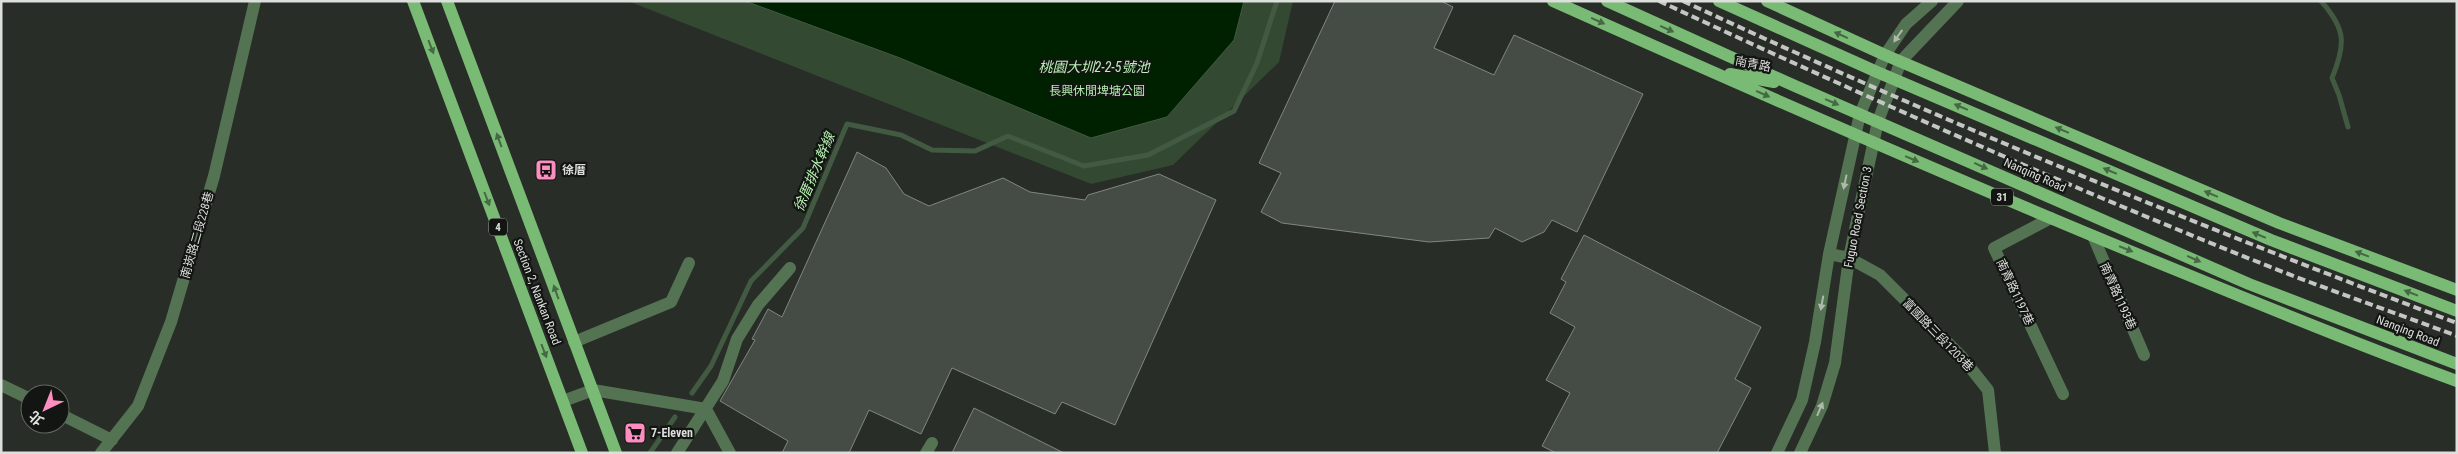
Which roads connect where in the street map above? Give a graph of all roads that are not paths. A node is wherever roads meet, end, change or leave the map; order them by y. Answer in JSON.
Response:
{"nodes":[{"id":1,"x":255,"y":1,"type":"edge"},
{"id":2,"x":414,"y":1,"type":"edge"},
{"id":3,"x":448,"y":1,"type":"edge"},
{"id":4,"x":1554,"y":1,"type":"edge"},
{"id":5,"x":1607,"y":1,"type":"edge"},
{"id":6,"x":1720,"y":1,"type":"edge"},
{"id":7,"x":1767,"y":1,"type":"edge"},
{"id":8,"x":1932,"y":1,"type":"edge"},
{"id":9,"x":1958,"y":1,"type":"edge"},
{"id":10,"x":1885,"y":54,"type":"junction"},
{"id":11,"x":1902,"y":61,"type":"junction"},
{"id":12,"x":1706,"y":69,"type":"junction"},
{"id":13,"x":1877,"y":72,"type":"junction"},
{"id":14,"x":1893,"y":78,"type":"junction"},
{"id":15,"x":1795,"y":86,"type":"junction"},
{"id":16,"x":1860,"y":114,"type":"junction"},
{"id":17,"x":1878,"y":121,"type":"junction"},
{"id":18,"x":1856,"y":135,"type":"junction"},
{"id":19,"x":1872,"y":142,"type":"junction"},
{"id":20,"x":2051,"y":218,"type":"junction"},
{"id":21,"x":2092,"y":236,"type":"junction"},
{"id":22,"x":1829,"y":254,"type":"junction"},
{"id":23,"x":1849,"y":258,"type":"junction"},
{"id":24,"x":689,"y":263,"type":"dead end"},
{"id":25,"x":790,"y":268,"type":"dead end"},
{"id":26,"x":2457,"y":290,"type":"edge"},
{"id":27,"x":2457,"y":311,"type":"edge"},
{"id":28,"x":574,"y":342,"type":"junction"},
{"id":29,"x":2431,"y":354,"type":"junction"},
{"id":30,"x":2144,"y":355,"type":"dead end"},
{"id":31,"x":2457,"y":364,"type":"edge"},
{"id":32,"x":2457,"y":369,"type":"edge"},
{"id":33,"x":2457,"y":381,"type":"edge"},
{"id":34,"x":1,"y":385,"type":"edge"},
{"id":35,"x":593,"y":390,"type":"junction"},
{"id":36,"x":2062,"y":394,"type":"dead end"},
{"id":37,"x":20,"y":395,"type":"edge"},
{"id":38,"x":563,"y":401,"type":"junction"},
{"id":39,"x":706,"y":409,"type":"junction"},
{"id":40,"x":70,"y":419,"type":"edge"},
{"id":41,"x":112,"y":440,"type":"junction"},
{"id":42,"x":101,"y":453,"type":"edge"},
{"id":43,"x":582,"y":453,"type":"edge"},
{"id":44,"x":616,"y":453,"type":"edge"},
{"id":45,"x":677,"y":453,"type":"edge"},
{"id":46,"x":730,"y":453,"type":"edge"},
{"id":47,"x":1777,"y":453,"type":"edge"},
{"id":48,"x":1800,"y":453,"type":"edge"},
{"id":49,"x":1995,"y":453,"type":"edge"}],
"edges":[{"from":1,"to":41,"type":"street","name":"南崁路二段228巷"},
{"from":2,"to":38,"type":"main road","name":"Section 2, Nankan Road","number":"4","one_way":true},
{"from":28,"to":3,"type":"main road","name":"Section 2, Nankan Road","one_way":true},
{"from":4,"to":12,"type":"main road","number":"31","one_way":true},
{"from":5,"to":15,"type":"main road","name":"Nanqing Road","number":"31","one_way":true},
{"from":6,"to":13,"type":"main road"},
{"from":10,"to":7,"type":"main road","one_way":true},
{"from":8,"to":10,"type":"street","name":"Fuguo Road Section 3","one_way":true},
{"from":9,"to":11,"type":"street","name":"Fuguo Road Section 3"},
{"from":10,"to":11,"type":"main road"},
{"from":10,"to":13,"type":"street","name":"Fuguo Road Section 3"},
{"from":11,"to":14,"type":"street","name":"Fuguo Road Section 3"},
{"from":26,"to":11,"type":"main road","one_way":true},
{"from":12,"to":15,"type":"main road","name":"南青路"},
{"from":12,"to":18,"type":"main road","number":"31","one_way":true},
{"from":13,"to":14,"type":"main road"},
{"from":13,"to":16,"type":"street","name":"Fuguo Road Section 3"},
{"from":14,"to":17,"type":"street","name":"Fuguo Road Section 3"},
{"from":27,"to":14,"type":"main road","one_way":true},
{"from":15,"to":16,"type":"main road","name":"Nanqing Road","number":"31","one_way":true},
{"from":16,"to":17,"type":"main road","name":"Nanqing Road","number":"31"},
{"from":16,"to":18,"type":"street","name":"Fuguo Road Section 3"},
{"from":17,"to":19,"type":"street","name":"Fuguo Road Section 3"},
{"from":17,"to":29,"type":"main road","name":"Nanqing Road","number":"31","one_way":true},
{"from":18,"to":19,"type":"main road","number":"31"},
{"from":18,"to":22,"type":"street","name":"Fuguo Road Section 3","one_way":true},
{"from":19,"to":20,"type":"main road","number":"31","one_way":true},
{"from":19,"to":23,"type":"street","name":"Fuguo Road Section 3"},
{"from":20,"to":21,"type":"main road","number":"31"},
{"from":20,"to":36,"type":"street","name":"南青路1197巷"},
{"from":21,"to":30,"type":"street","name":"南青路1193巷"},
{"from":21,"to":33,"type":"main road","number":"31","one_way":true},
{"from":22,"to":23,"type":"street","name":"富國路三段1203巷"},
{"from":22,"to":47,"type":"street","name":"Fuguo Road Section 3","one_way":true},
{"from":48,"to":23,"type":"street","name":"Fuguo Road Section 3","one_way":true},
{"from":23,"to":49,"type":"street","name":"富國路三段1203巷"},
{"from":24,"to":28,"type":"street"},
{"from":25,"to":39,"type":"street"},
{"from":28,"to":35,"type":"main road","name":"Section 2, Nankan Road"},
{"from":29,"to":31,"type":"main road","name":"Nanqing Road","number":"31"},
{"from":29,"to":32,"type":"main road"},
{"from":34,"to":37,"type":"street"},
{"from":35,"to":38,"type":"street"},
{"from":35,"to":39,"type":"street"},
{"from":35,"to":44,"type":"main road","name":"Section 2, Nankan Road"},
{"from":38,"to":43,"type":"main road","name":"Section 2, Nankan Road","number":"4"},
{"from":39,"to":45,"type":"street"},
{"from":39,"to":46,"type":"street"},
{"from":40,"to":41,"type":"street"},
{"from":41,"to":42,"type":"street","name":"南崁路二段228巷"}]}
